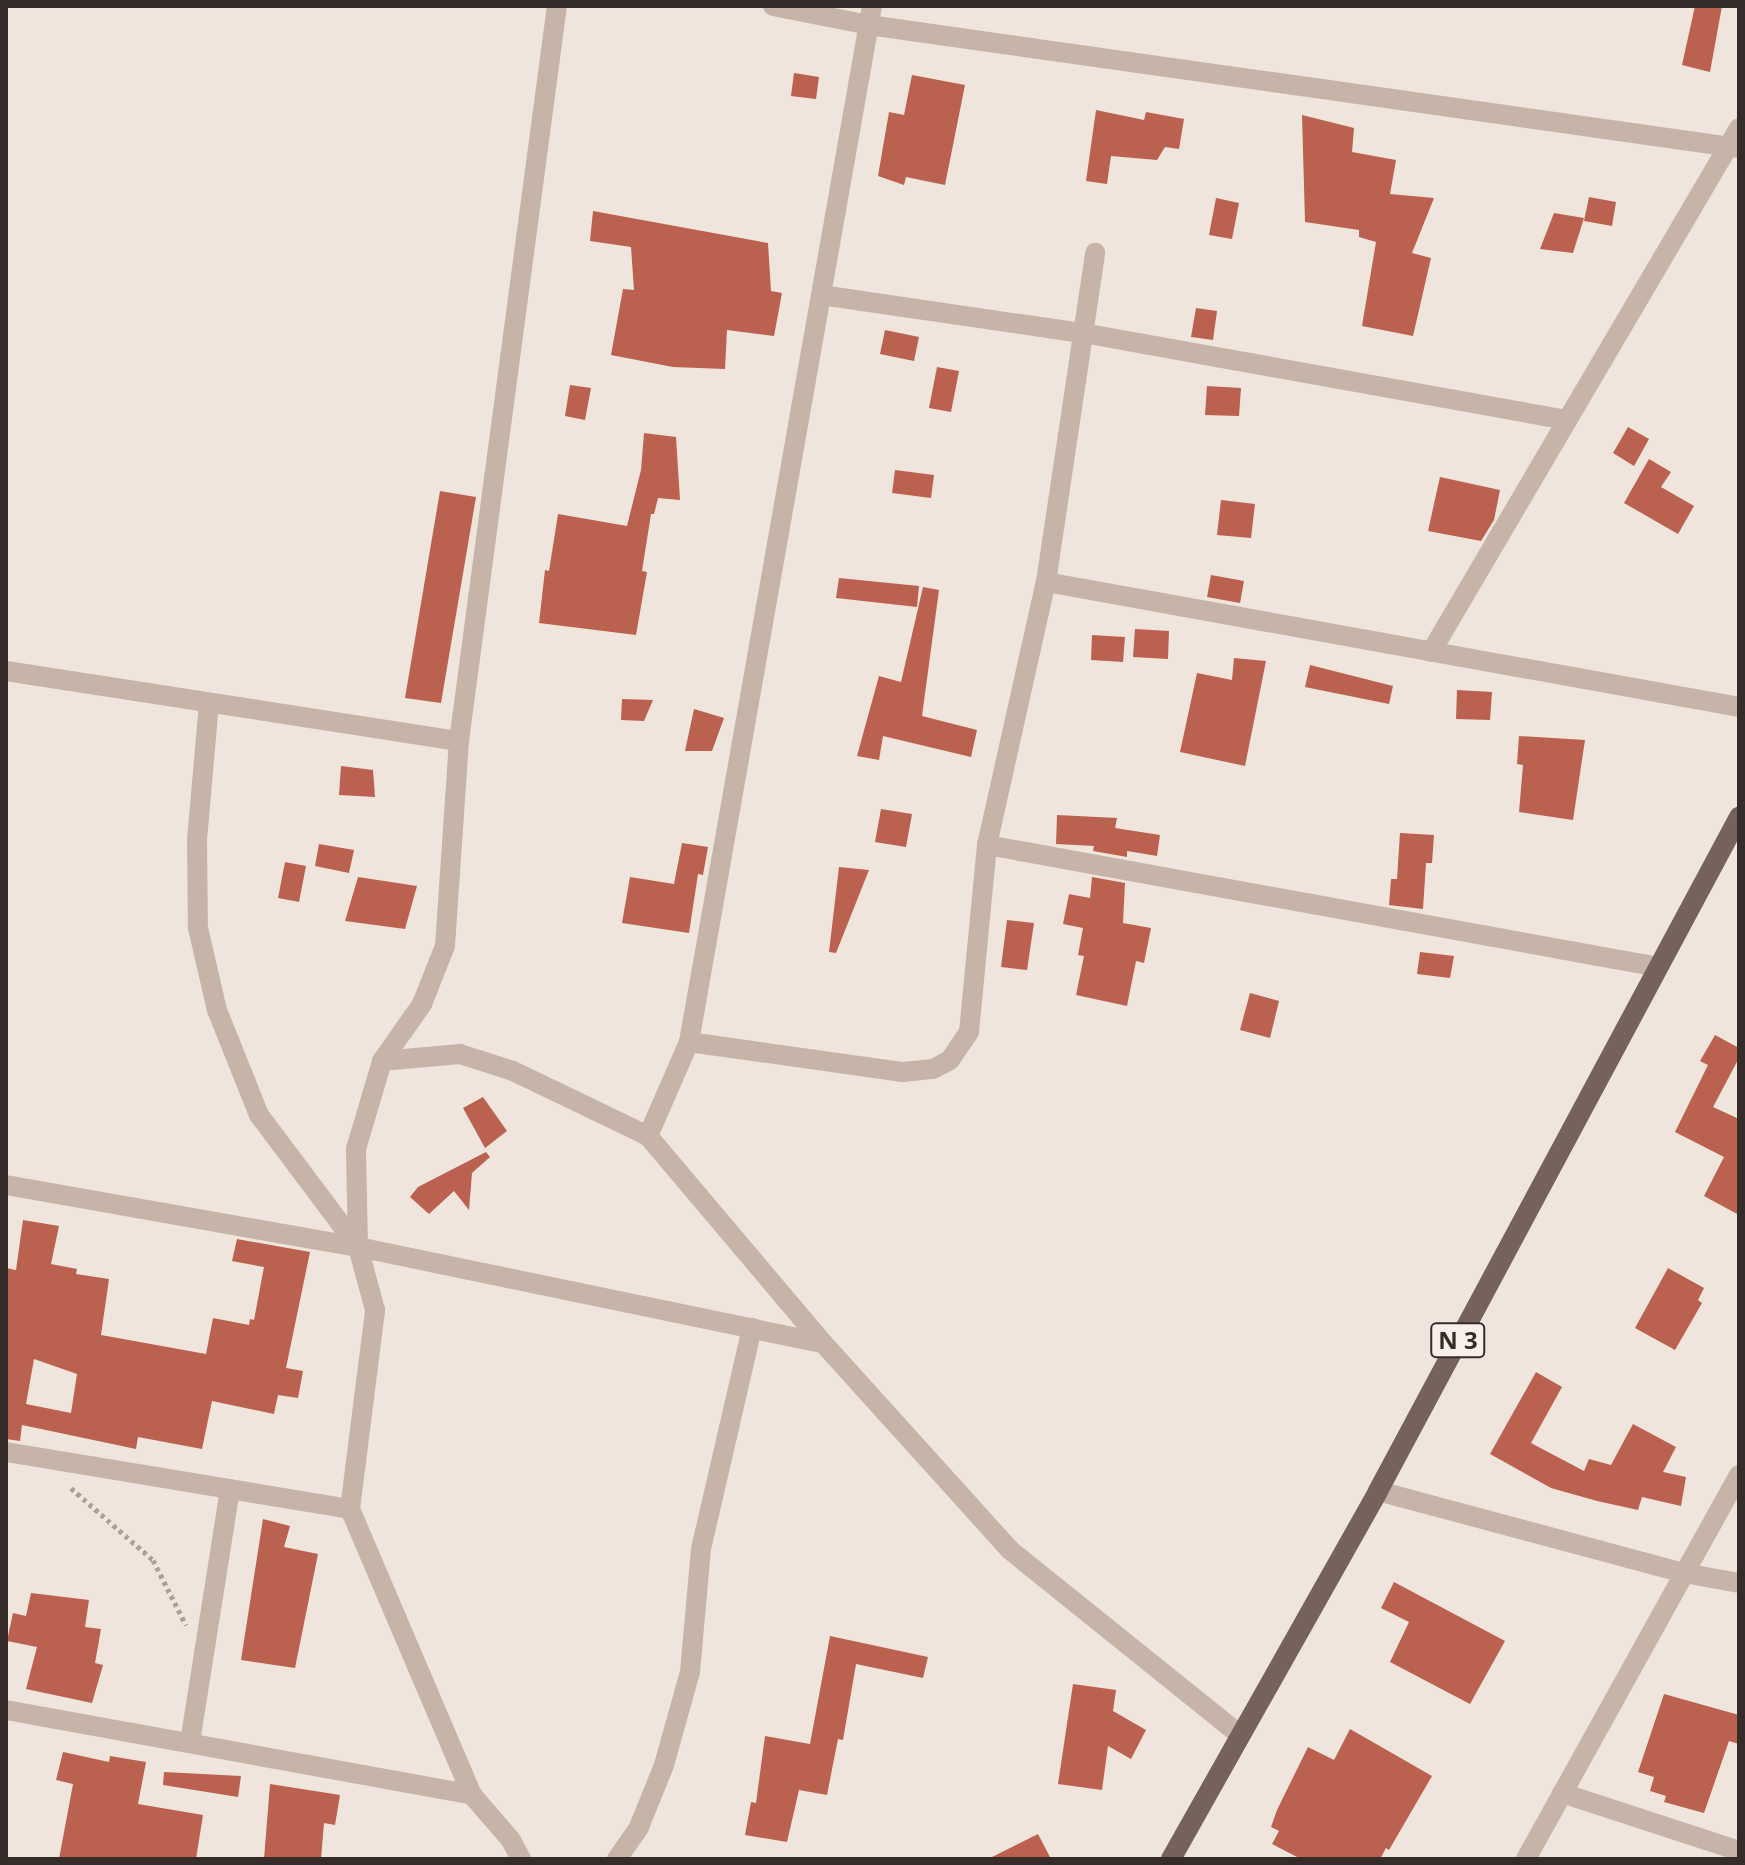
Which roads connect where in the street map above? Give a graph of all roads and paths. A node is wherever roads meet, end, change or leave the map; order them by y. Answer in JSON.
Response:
{"nodes":[{"id":1,"x":557,"y":6,"type":"edge"},
{"id":2,"x":773,"y":6,"type":"edge"},
{"id":3,"x":871,"y":15,"type":"edge"},
{"id":4,"x":1736,"y":141,"type":"edge"},
{"id":5,"x":1095,"y":253,"type":"dead end"},
{"id":6,"x":821,"y":295,"type":"junction"},
{"id":7,"x":1083,"y":333,"type":"junction"},
{"id":8,"x":1567,"y":420,"type":"junction"},
{"id":9,"x":1046,"y":582,"type":"junction"},
{"id":10,"x":1431,"y":652,"type":"junction"},
{"id":11,"x":6,"y":671,"type":"edge"},
{"id":12,"x":209,"y":703,"type":"junction"},
{"id":13,"x":1739,"y":707,"type":"edge"},
{"id":14,"x":459,"y":741,"type":"junction"},
{"id":15,"x":1739,"y":817,"type":"edge"},
{"id":16,"x":987,"y":845,"type":"junction"},
{"id":17,"x":1658,"y":967,"type":"junction"},
{"id":18,"x":689,"y":1042,"type":"junction"},
{"id":19,"x":382,"y":1061,"type":"junction"},
{"id":20,"x":648,"y":1136,"type":"junction"},
{"id":21,"x":6,"y":1185,"type":"edge"},
{"id":22,"x":358,"y":1247,"type":"junction"},
{"id":23,"x":752,"y":1328,"type":"junction"},
{"id":24,"x":823,"y":1343,"type":"junction"},
{"id":25,"x":6,"y":1452,"type":"edge"},
{"id":26,"x":1739,"y":1475,"type":"edge"},
{"id":27,"x":68,"y":1486,"type":"dead end"},
{"id":28,"x":230,"y":1489,"type":"junction"},
{"id":29,"x":1378,"y":1491,"type":"junction"},
{"id":30,"x":350,"y":1509,"type":"junction"},
{"id":31,"x":1684,"y":1573,"type":"junction"},
{"id":32,"x":1739,"y":1583,"type":"edge"},
{"id":33,"x":188,"y":1629,"type":"dead end"},
{"id":34,"x":6,"y":1710,"type":"edge"},
{"id":35,"x":1240,"y":1735,"type":"junction"},
{"id":36,"x":190,"y":1742,"type":"junction"},
{"id":37,"x":1562,"y":1793,"type":"junction"},
{"id":38,"x":472,"y":1795,"type":"junction"},
{"id":39,"x":1739,"y":1851,"type":"edge"},
{"id":40,"x":521,"y":1859,"type":"edge"},
{"id":41,"x":617,"y":1859,"type":"edge"},
{"id":42,"x":1171,"y":1859,"type":"edge"},
{"id":43,"x":1526,"y":1859,"type":"edge"}],
"edges":[{"from":1,"to":14,"type":"street"},
{"from":2,"to":3,"type":"street"},
{"from":3,"to":4,"type":"street"},
{"from":3,"to":6,"type":"street"},
{"from":4,"to":8,"type":"street"},
{"from":5,"to":7,"type":"street"},
{"from":6,"to":7,"type":"street"},
{"from":6,"to":18,"type":"street"},
{"from":7,"to":8,"type":"street"},
{"from":7,"to":9,"type":"street"},
{"from":8,"to":10,"type":"street"},
{"from":9,"to":10,"type":"street"},
{"from":9,"to":16,"type":"street"},
{"from":10,"to":13,"type":"street"},
{"from":11,"to":12,"type":"street"},
{"from":12,"to":14,"type":"street"},
{"from":12,"to":22,"type":"street"},
{"from":14,"to":19,"type":"street"},
{"from":15,"to":17,"type":"main road","number":"N 3"},
{"from":16,"to":17,"type":"street"},
{"from":16,"to":18,"type":"street"},
{"from":17,"to":29,"type":"main road","number":"N 3"},
{"from":18,"to":20,"type":"street"},
{"from":19,"to":20,"type":"street"},
{"from":19,"to":22,"type":"street"},
{"from":20,"to":24,"type":"street"},
{"from":21,"to":22,"type":"street"},
{"from":22,"to":23,"type":"street"},
{"from":22,"to":30,"type":"street"},
{"from":23,"to":24,"type":"street"},
{"from":23,"to":41,"type":"street"},
{"from":24,"to":35,"type":"street"},
{"from":25,"to":28,"type":"street"},
{"from":26,"to":31,"type":"street"},
{"from":27,"to":33,"type":"path"},
{"from":28,"to":30,"type":"street"},
{"from":28,"to":36,"type":"street"},
{"from":29,"to":31,"type":"street"},
{"from":29,"to":35,"type":"main road","number":"N 3"},
{"from":30,"to":38,"type":"street"},
{"from":31,"to":32,"type":"street"},
{"from":31,"to":37,"type":"street"},
{"from":34,"to":36,"type":"street"},
{"from":35,"to":42,"type":"main road","number":"N 3"},
{"from":36,"to":38,"type":"street"},
{"from":37,"to":39,"type":"street"},
{"from":37,"to":43,"type":"street"},
{"from":38,"to":40,"type":"street"}]}
